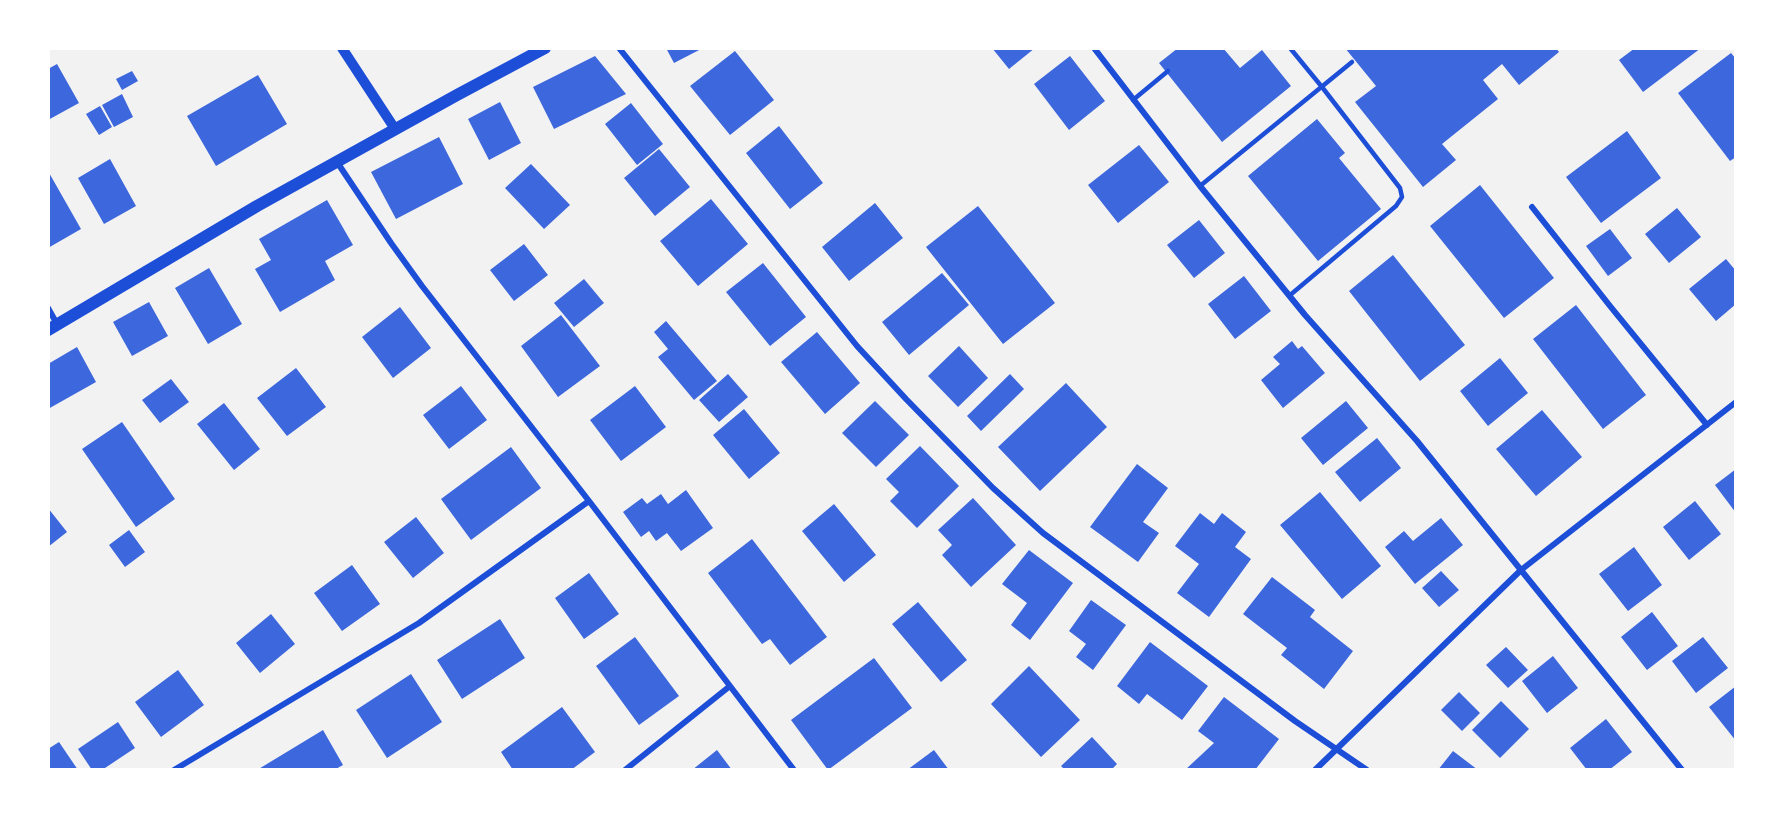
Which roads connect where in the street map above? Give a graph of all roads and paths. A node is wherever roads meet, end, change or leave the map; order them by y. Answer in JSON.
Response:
{"nodes":[{"id":1,"x":342,"y":48,"type":"edge"},
{"id":2,"x":545,"y":48,"type":"edge"},
{"id":3,"x":619,"y":48,"type":"edge"},
{"id":4,"x":1094,"y":48,"type":"edge"},
{"id":5,"x":1290,"y":48,"type":"edge"},
{"id":6,"x":1352,"y":62,"type":"dead end"},
{"id":7,"x":1168,"y":71,"type":"dead end"},
{"id":8,"x":1322,"y":87,"type":"junction"},
{"id":9,"x":1132,"y":100,"type":"junction"},
{"id":10,"x":395,"y":129,"type":"junction"},
{"id":11,"x":337,"y":162,"type":"junction"},
{"id":12,"x":1200,"y":186,"type":"junction"},
{"id":13,"x":1532,"y":207,"type":"dead end"},
{"id":14,"x":1289,"y":296,"type":"junction"},
{"id":15,"x":48,"y":308,"type":"edge"},
{"id":16,"x":53,"y":327,"type":"edge"},
{"id":17,"x":1736,"y":402,"type":"edge"},
{"id":18,"x":1707,"y":425,"type":"junction"},
{"id":19,"x":589,"y":501,"type":"junction"},
{"id":20,"x":1521,"y":570,"type":"junction"},
{"id":21,"x":730,"y":686,"type":"junction"},
{"id":22,"x":1336,"y":749,"type":"junction"},
{"id":23,"x":174,"y":770,"type":"edge"},
{"id":24,"x":625,"y":770,"type":"edge"},
{"id":25,"x":794,"y":770,"type":"edge"},
{"id":26,"x":1315,"y":770,"type":"edge"},
{"id":27,"x":1367,"y":770,"type":"edge"},
{"id":28,"x":1682,"y":770,"type":"edge"}],
"edges":[{"from":1,"to":10,"type":"street"},
{"from":2,"to":10,"type":"main road"},
{"from":3,"to":22,"type":"street"},
{"from":4,"to":9,"type":"street"},
{"from":5,"to":8,"type":"lane"},
{"from":6,"to":8,"type":"lane"},
{"from":7,"to":9,"type":"lane"},
{"from":8,"to":12,"type":"lane"},
{"from":8,"to":14,"type":"lane"},
{"from":9,"to":12,"type":"street"},
{"from":10,"to":11,"type":"main road"},
{"from":11,"to":16,"type":"main road"},
{"from":11,"to":19,"type":"street"},
{"from":12,"to":14,"type":"street"},
{"from":13,"to":18,"type":"street"},
{"from":14,"to":20,"type":"street"},
{"from":15,"to":16,"type":"street"},
{"from":17,"to":18,"type":"street"},
{"from":18,"to":20,"type":"street"},
{"from":19,"to":21,"type":"street"},
{"from":19,"to":23,"type":"street"},
{"from":20,"to":22,"type":"street"},
{"from":20,"to":28,"type":"street"},
{"from":21,"to":24,"type":"street"},
{"from":21,"to":25,"type":"street"},
{"from":22,"to":26,"type":"street"},
{"from":22,"to":27,"type":"street"}]}
